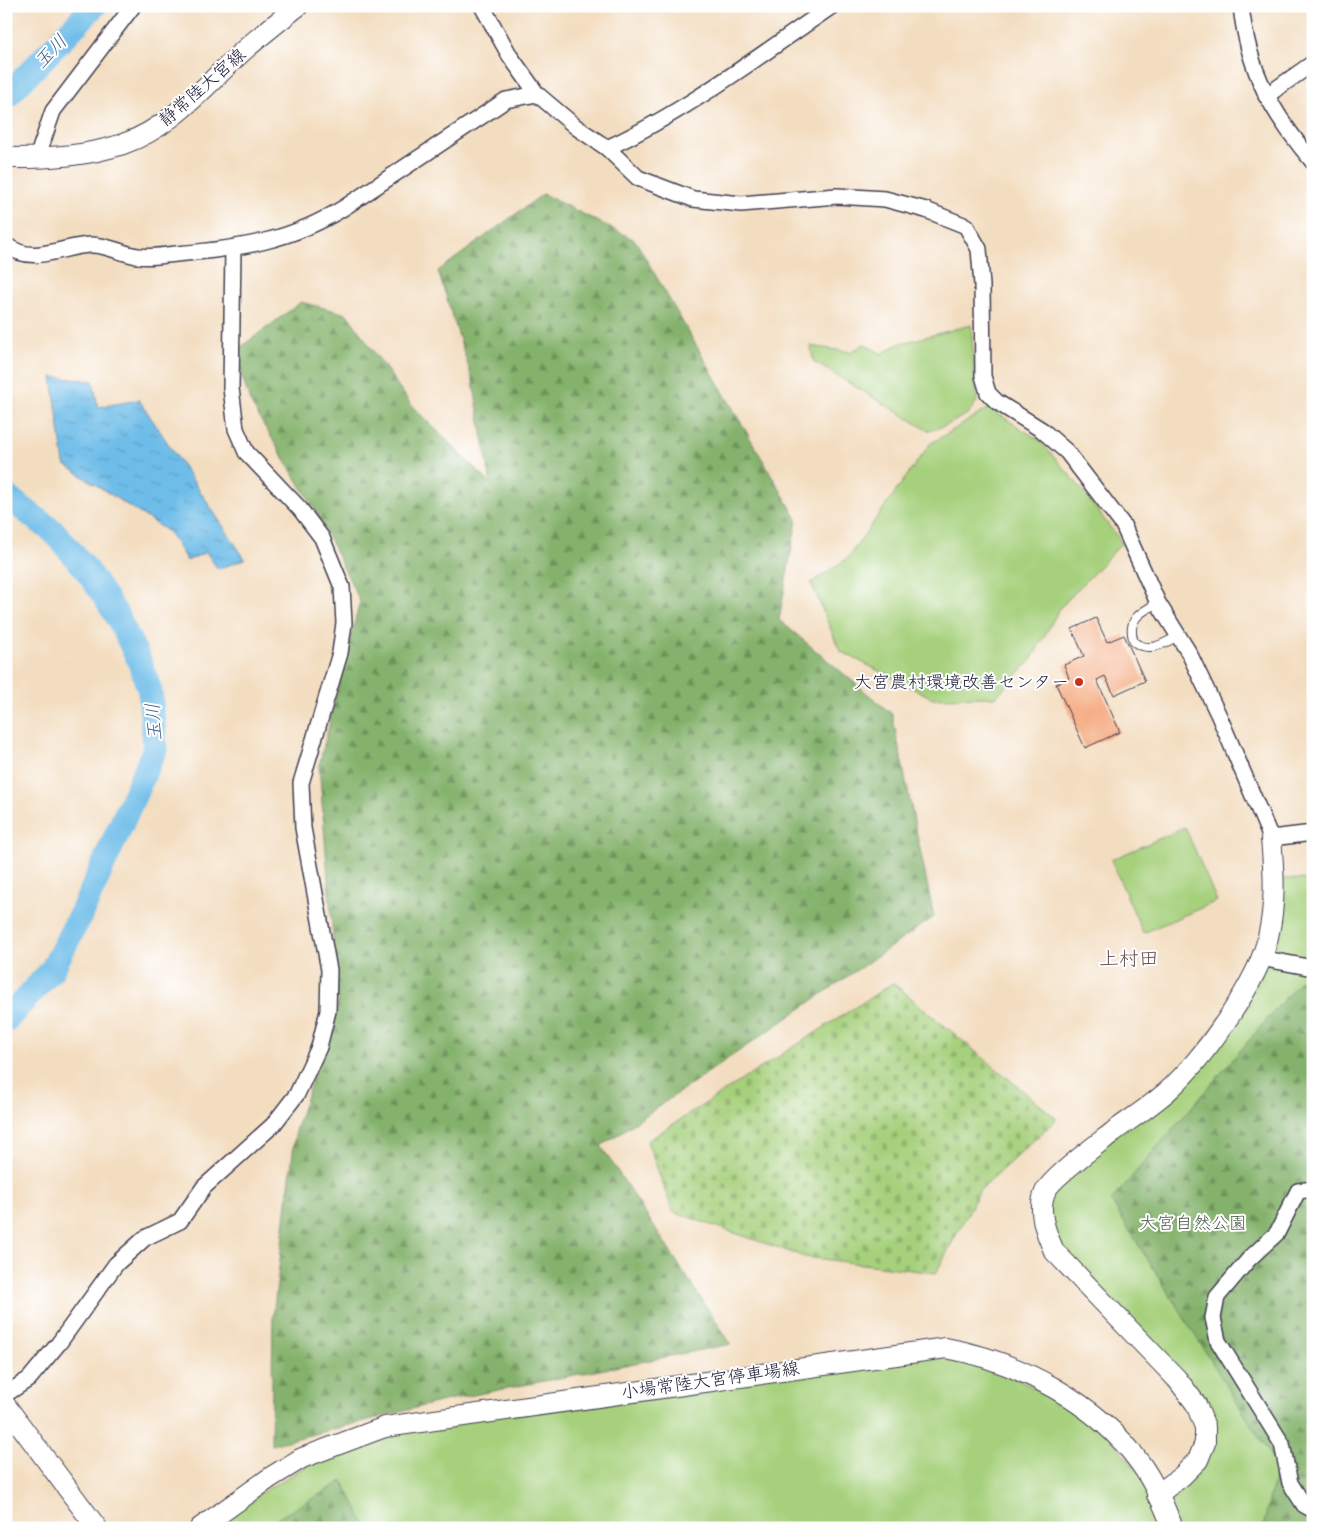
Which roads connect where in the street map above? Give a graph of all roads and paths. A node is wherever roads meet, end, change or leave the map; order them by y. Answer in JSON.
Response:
{"nodes":[{"id":1,"x":133,"y":6,"type":"edge"},
{"id":2,"x":298,"y":6,"type":"edge"},
{"id":3,"x":482,"y":6,"type":"edge"},
{"id":4,"x":832,"y":6,"type":"edge"},
{"id":5,"x":1241,"y":6,"type":"edge"},
{"id":6,"x":1313,"y":63,"type":"edge"},
{"id":7,"x":537,"y":94,"type":"junction"},
{"id":8,"x":1266,"y":96,"type":"junction"},
{"id":9,"x":607,"y":148,"type":"junction"},
{"id":10,"x":37,"y":158,"type":"junction"},
{"id":11,"x":9,"y":162,"type":"edge"},
{"id":12,"x":1313,"y":162,"type":"edge"},
{"id":13,"x":6,"y":245,"type":"edge"},
{"id":14,"x":233,"y":248,"type":"junction"},
{"id":15,"x":1158,"y":603,"type":"junction"},
{"id":16,"x":1178,"y":636,"type":"junction"},
{"id":17,"x":1313,"y":833,"type":"edge"},
{"id":18,"x":1271,"y":838,"type":"junction"},
{"id":19,"x":1261,"y":958,"type":"junction"},
{"id":20,"x":1313,"y":968,"type":"edge"},
{"id":21,"x":1313,"y":1189,"type":"edge"},
{"id":22,"x":6,"y":1394,"type":"edge"},
{"id":23,"x":6,"y":1406,"type":"edge"},
{"id":24,"x":1157,"y":1495,"type":"junction"},
{"id":25,"x":1313,"y":1510,"type":"edge"},
{"id":26,"x":97,"y":1528,"type":"edge"},
{"id":27,"x":200,"y":1528,"type":"edge"},
{"id":28,"x":1173,"y":1528,"type":"edge"}],
"edges":[{"from":1,"to":10,"type":"street"},
{"from":2,"to":10,"type":"main road","name":"静常陸大宮線"},
{"from":3,"to":7,"type":"street"},
{"from":4,"to":9,"type":"street"},
{"from":5,"to":8,"type":"street"},
{"from":6,"to":8,"type":"street"},
{"from":7,"to":9,"type":"street"},
{"from":7,"to":14,"type":"street"},
{"from":8,"to":12,"type":"street"},
{"from":9,"to":15,"type":"street"},
{"from":10,"to":11,"type":"main road","name":"静常陸大宮線"},
{"from":13,"to":14,"type":"street"},
{"from":14,"to":22,"type":"street"},
{"from":15,"to":16,"type":"street"},
{"from":15,"to":16,"type":"lane"},
{"from":16,"to":18,"type":"street"},
{"from":17,"to":18,"type":"street"},
{"from":18,"to":19,"type":"main road"},
{"from":19,"to":20,"type":"street"},
{"from":19,"to":24,"type":"main road"},
{"from":21,"to":25,"type":"street"},
{"from":23,"to":26,"type":"main road"},
{"from":24,"to":27,"type":"main road","name":"小場常陸大宮停車場線"},
{"from":24,"to":28,"type":"main road","name":"小場常陸大宮停車場線"}]}
